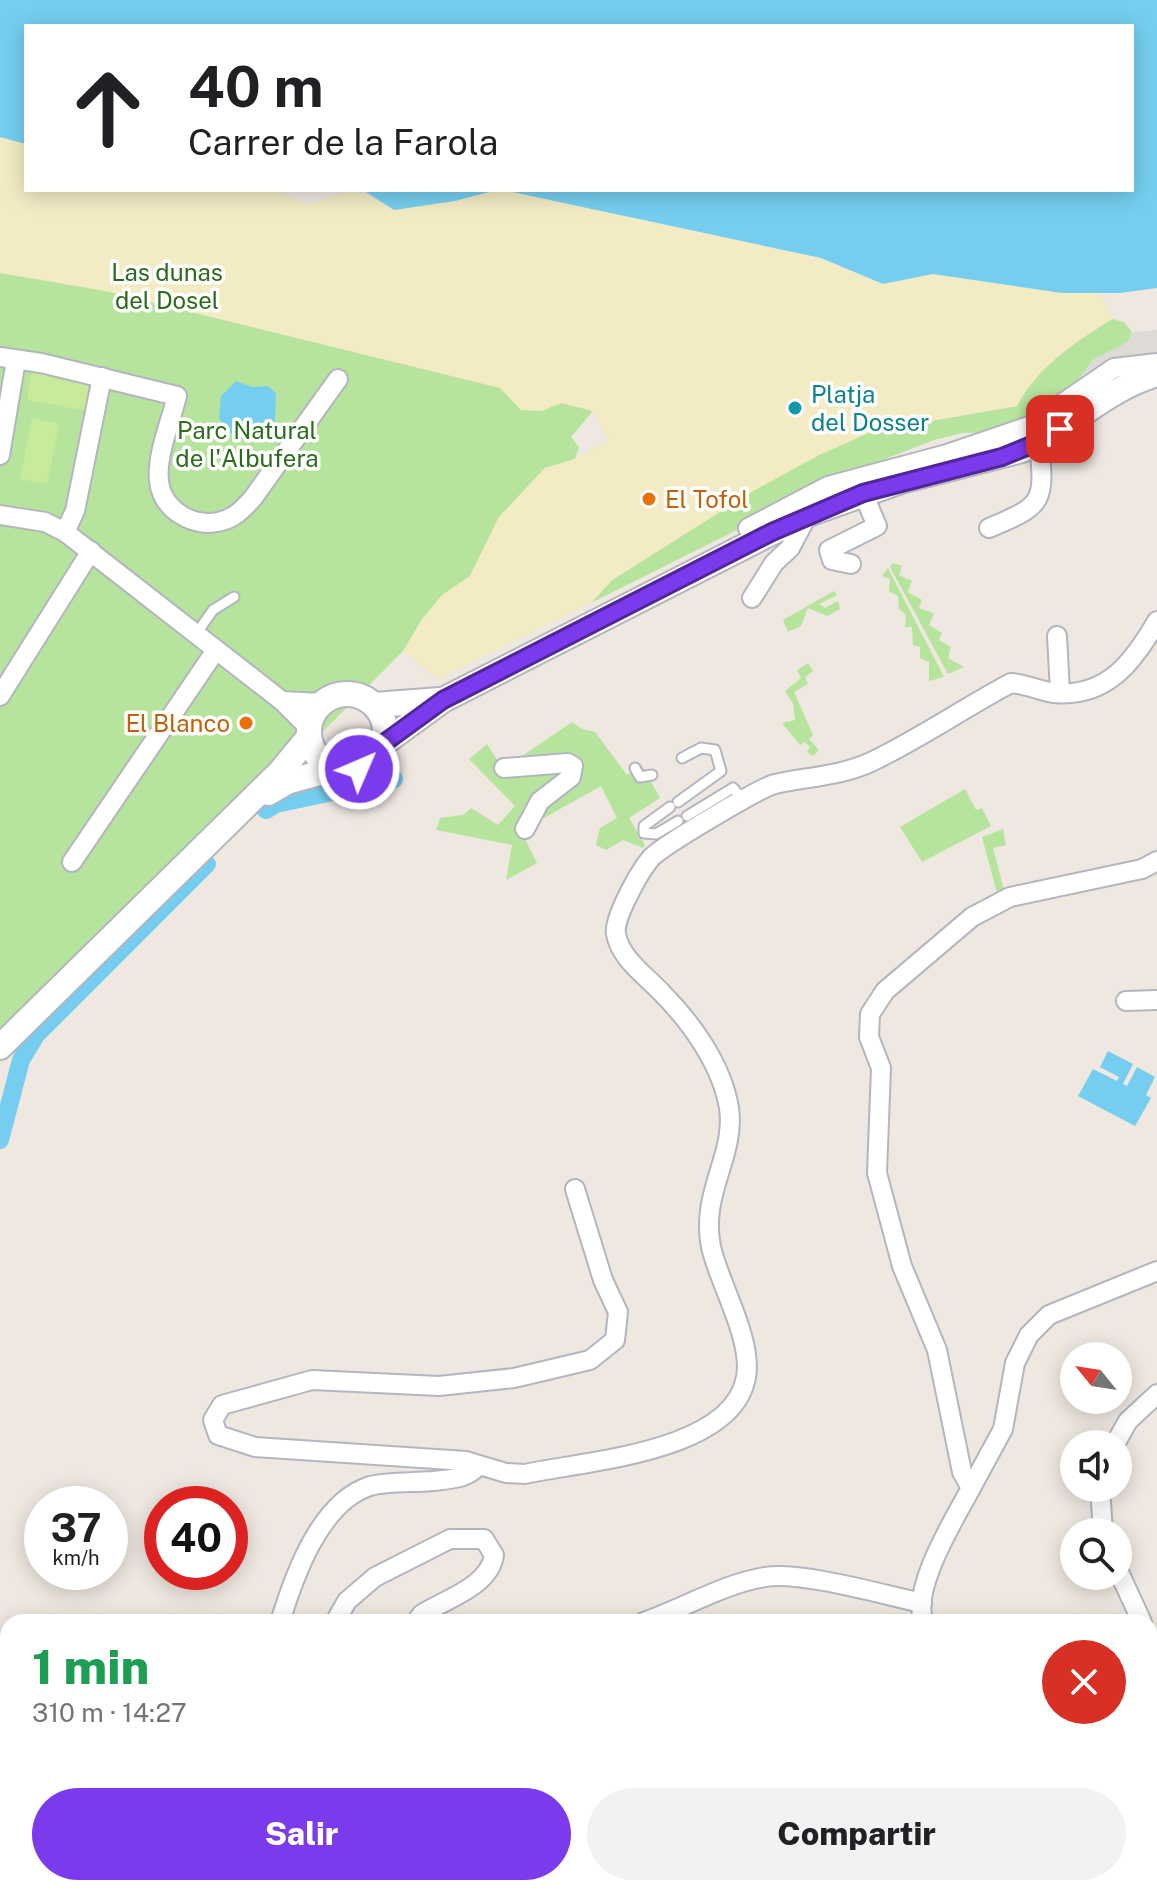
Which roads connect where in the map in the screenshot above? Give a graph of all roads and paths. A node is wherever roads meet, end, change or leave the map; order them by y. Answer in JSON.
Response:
{"nodes":[{"id":1,"x":8,"y":358,"type":"edge"},
{"id":2,"x":1157,"y":363,"type":"edge"},
{"id":3,"x":1157,"y":374,"type":"edge"},
{"id":4,"x":102,"y":377,"type":"junction"},
{"id":5,"x":338,"y":379,"type":"dead end"},
{"id":6,"x":1039,"y":442,"type":"junction"},
{"id":7,"x":0,"y":455,"type":"edge"},
{"id":8,"x":863,"y":493,"type":"junction"},
{"id":9,"x":808,"y":514,"type":"junction"},
{"id":10,"x":0,"y":515,"type":"edge"},
{"id":11,"x":748,"y":528,"type":"dead end"},
{"id":12,"x":989,"y":528,"type":"dead end"},
{"id":13,"x":65,"y":532,"type":"junction"},
{"id":14,"x":91,"y":551,"type":"junction"},
{"id":15,"x":851,"y":564,"type":"dead end"},
{"id":16,"x":234,"y":597,"type":"dead end"},
{"id":17,"x":752,"y":598,"type":"dead end"},
{"id":18,"x":1157,"y":621,"type":"edge"},
{"id":19,"x":196,"y":634,"type":"junction"},
{"id":20,"x":1057,"y":636,"type":"dead end"},
{"id":21,"x":216,"y":650,"type":"junction"},
{"id":22,"x":1060,"y":692,"type":"junction"},
{"id":23,"x":0,"y":696,"type":"edge"},
{"id":24,"x":443,"y":700,"type":"junction"},
{"id":25,"x":282,"y":701,"type":"junction"},
{"id":26,"x":322,"y":703,"type":"junction"},
{"id":27,"x":374,"y":705,"type":"junction"},
{"id":28,"x":309,"y":733,"type":"junction"},
{"id":29,"x":384,"y":743,"type":"junction"},
{"id":30,"x":682,"y":758,"type":"dead end"},
{"id":31,"x":504,"y":768,"type":"dead end"},
{"id":32,"x":635,"y":768,"type":"dead end"},
{"id":33,"x":334,"y":769,"type":"junction"},
{"id":34,"x":652,"y":775,"type":"dead end"},
{"id":35,"x":744,"y":801,"type":"junction"},
{"id":36,"x":245,"y":806,"type":"junction"},
{"id":37,"x":525,"y":829,"type":"dead end"},
{"id":38,"x":1157,"y":861,"type":"edge"},
{"id":39,"x":72,"y":862,"type":"dead end"},
{"id":40,"x":1157,"y":1000,"type":"edge"},
{"id":41,"x":1126,"y":1001,"type":"dead end"},
{"id":42,"x":0,"y":1047,"type":"edge"},
{"id":43,"x":575,"y":1189,"type":"dead end"},
{"id":44,"x":1157,"y":1271,"type":"edge"},
{"id":45,"x":1157,"y":1394,"type":"edge"},
{"id":46,"x":1123,"y":1430,"type":"edge"},
{"id":47,"x":478,"y":1466,"type":"junction"},
{"id":48,"x":971,"y":1488,"type":"junction"},
{"id":49,"x":1127,"y":1590,"type":"edge"},
{"id":50,"x":922,"y":1612,"type":"edge"},
{"id":51,"x":283,"y":1614,"type":"edge"},
{"id":52,"x":340,"y":1614,"type":"edge"},
{"id":53,"x":425,"y":1614,"type":"edge"},
{"id":54,"x":663,"y":1614,"type":"edge"},
{"id":55,"x":1138,"y":1614,"type":"edge"}],
"edges":[{"from":1,"to":4,"type":"street"},
{"from":1,"to":7,"type":"street"},
{"from":2,"to":11,"type":"street"},
{"from":3,"to":6,"type":"street"},
{"from":4,"to":5,"type":"street"},
{"from":4,"to":13,"type":"street"},
{"from":6,"to":8,"type":"street"},
{"from":6,"to":12,"type":"street"},
{"from":8,"to":9,"type":"street"},
{"from":8,"to":15,"type":"street"},
{"from":9,"to":17,"type":"street"},
{"from":9,"to":24,"type":"street"},
{"from":10,"to":13,"type":"street"},
{"from":13,"to":14,"type":"street"},
{"from":14,"to":19,"type":"street"},
{"from":14,"to":23,"type":"street"},
{"from":16,"to":19,"type":"lane"},
{"from":18,"to":22,"type":"street"},
{"from":19,"to":21,"type":"street"},
{"from":20,"to":22,"type":"street"},
{"from":21,"to":25,"type":"street"},
{"from":21,"to":39,"type":"street"},
{"from":22,"to":35,"type":"street"},
{"from":24,"to":27,"type":"street"},
{"from":24,"to":29,"type":"street"},
{"from":25,"to":26,"type":"street"},
{"from":25,"to":28,"type":"street"},
{"from":26,"to":27,"type":"street"},
{"from":26,"to":28,"type":"street"},
{"from":27,"to":29,"type":"street"},
{"from":28,"to":33,"type":"street"},
{"from":28,"to":36,"type":"street"},
{"from":29,"to":33,"type":"street"},
{"from":30,"to":35,"type":"lane"},
{"from":31,"to":37,"type":"street"},
{"from":32,"to":34,"type":"lane"},
{"from":33,"to":36,"type":"street"},
{"from":35,"to":47,"type":"street"},
{"from":36,"to":42,"type":"street"},
{"from":38,"to":48,"type":"street"},
{"from":40,"to":41,"type":"street"},
{"from":43,"to":47,"type":"street"},
{"from":44,"to":48,"type":"street"},
{"from":45,"to":46,"type":"street"},
{"from":47,"to":51,"type":"street"},
{"from":48,"to":50,"type":"street"},
{"from":49,"to":55,"type":"street"},
{"from":50,"to":54,"type":"street"},
{"from":52,"to":53,"type":"street"}]}
